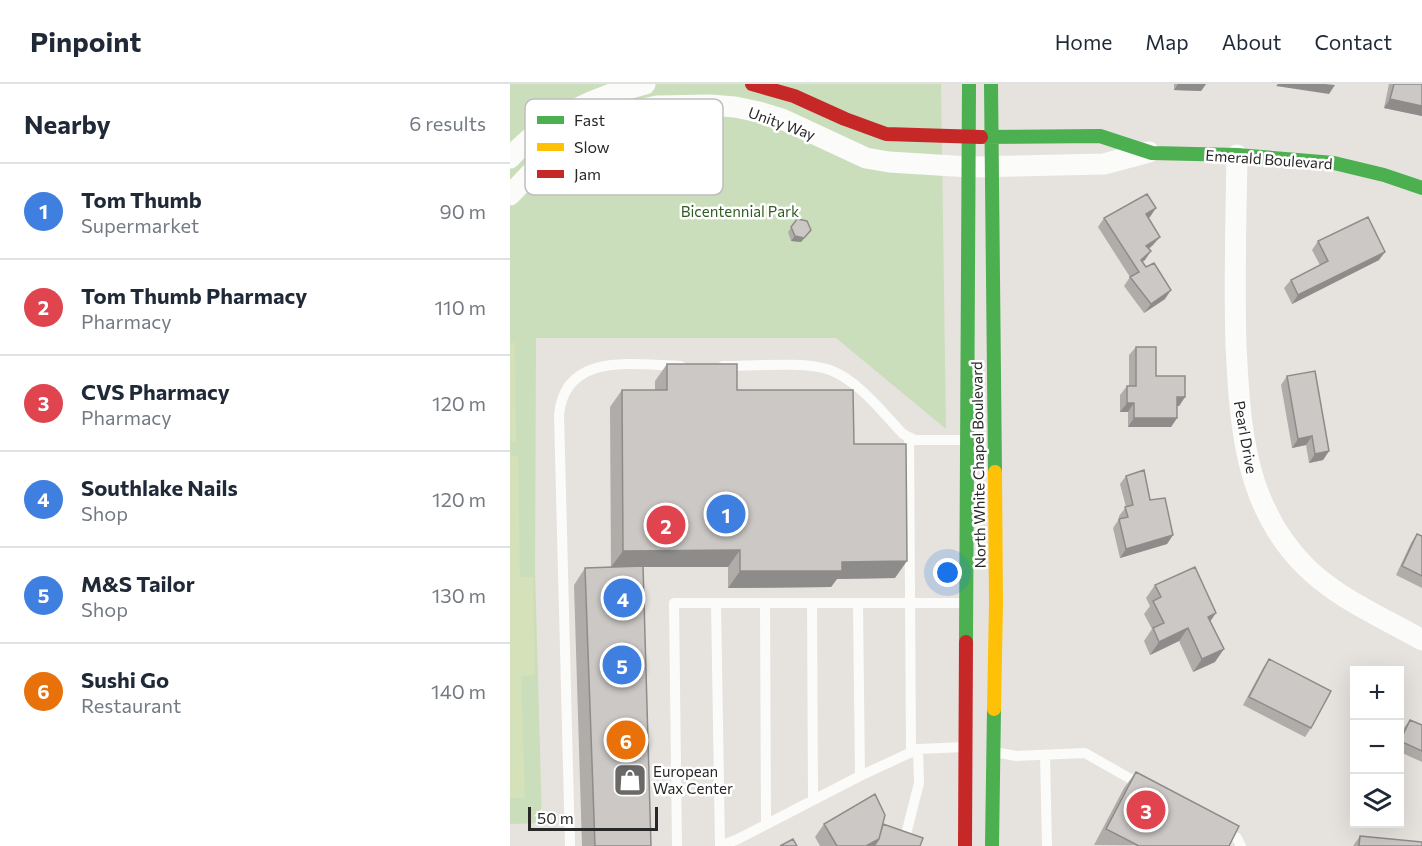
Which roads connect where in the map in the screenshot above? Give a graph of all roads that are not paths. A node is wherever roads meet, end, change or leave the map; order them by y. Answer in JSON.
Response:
{"nodes":[{"id":1,"x":753,"y":84,"type":"edge"},
{"id":2,"x":969,"y":84,"type":"edge"},
{"id":3,"x":991,"y":84,"type":"edge"},
{"id":4,"x":638,"y":85,"type":"edge"},
{"id":5,"x":601,"y":99,"type":"edge"},
{"id":6,"x":723,"y":107,"type":"edge"},
{"id":7,"x":969,"y":137,"type":"junction"},
{"id":8,"x":992,"y":137,"type":"junction"},
{"id":9,"x":525,"y":144,"type":"edge"},
{"id":10,"x":1149,"y":152,"type":"junction"},
{"id":11,"x":1237,"y":155,"type":"junction"},
{"id":12,"x":510,"y":158,"type":"edge"},
{"id":13,"x":970,"y":167,"type":"junction"},
{"id":14,"x":992,"y":167,"type":"junction"},
{"id":15,"x":525,"y":180,"type":"edge"},
{"id":16,"x":1422,"y":188,"type":"edge"},
{"id":17,"x":510,"y":195,"type":"edge"},
{"id":18,"x":694,"y":366,"type":"edge"},
{"id":19,"x":706,"y":366,"type":"edge"},
{"id":20,"x":909,"y":437,"type":"junction"},
{"id":21,"x":980,"y":440,"type":"junction"},
{"id":22,"x":716,"y":603,"type":"junction"},
{"id":23,"x":765,"y":603,"type":"junction"},
{"id":24,"x":812,"y":603,"type":"junction"},
{"id":25,"x":858,"y":603,"type":"junction"},
{"id":26,"x":909,"y":603,"type":"junction"},
{"id":27,"x":981,"y":603,"type":"junction"},
{"id":28,"x":1422,"y":640,"type":"edge"},
{"id":29,"x":980,"y":750,"type":"junction"},
{"id":30,"x":914,"y":751,"type":"junction"},
{"id":31,"x":1045,"y":755,"type":"junction"},
{"id":32,"x":860,"y":776,"type":"junction"},
{"id":33,"x":1156,"y":793,"type":"edge"},
{"id":34,"x":813,"y":800,"type":"junction"},
{"id":35,"x":766,"y":823,"type":"junction"},
{"id":36,"x":1217,"y":827,"type":"edge"},
{"id":37,"x":570,"y":846,"type":"edge"},
{"id":38,"x":677,"y":846,"type":"edge"},
{"id":39,"x":720,"y":846,"type":"edge"},
{"id":40,"x":903,"y":846,"type":"edge"},
{"id":41,"x":965,"y":846,"type":"edge"},
{"id":42,"x":992,"y":846,"type":"edge"},
{"id":43,"x":1047,"y":846,"type":"edge"},
{"id":44,"x":1241,"y":846,"type":"edge"}],
"edges":[{"from":1,"to":7,"type":"main road","name":"Unity Way"},
{"from":2,"to":7,"type":"main road","name":"North White Chapel Boulevard"},
{"from":3,"to":8,"type":"main road","name":"North White Chapel Boulevard"},
{"from":4,"to":5,"type":"street"},
{"from":6,"to":13,"type":"street","name":"Unity Way"},
{"from":7,"to":8,"type":"main road","name":"Emerald Boulevard"},
{"from":7,"to":13,"type":"main road","name":"North White Chapel Boulevard"},
{"from":8,"to":10,"type":"main road","name":"Emerald Boulevard"},
{"from":8,"to":14,"type":"main road","name":"North White Chapel Boulevard"},
{"from":9,"to":12,"type":"street"},
{"from":10,"to":11,"type":"main road","name":"Emerald Boulevard"},
{"from":10,"to":14,"type":"street","name":"Emerald Boulevard"},
{"from":11,"to":16,"type":"main road","name":"Emerald Boulevard"},
{"from":11,"to":28,"type":"street","name":"Pearl Drive"},
{"from":13,"to":14,"type":"street","name":"Emerald Boulevard"},
{"from":13,"to":21,"type":"main road","name":"North White Chapel Boulevard"},
{"from":14,"to":21,"type":"main road","name":"North White Chapel Boulevard"},
{"from":15,"to":17,"type":"street","name":"Unity Way"},
{"from":18,"to":37,"type":"lane"},
{"from":19,"to":20,"type":"lane"},
{"from":20,"to":21,"type":"lane"},
{"from":20,"to":26,"type":"lane"},
{"from":21,"to":27,"type":"main road","name":"North White Chapel Boulevard"},
{"from":21,"to":27,"type":"main road","name":"North White Chapel Boulevard"},
{"from":22,"to":23,"type":"lane"},
{"from":22,"to":38,"type":"lane"},
{"from":22,"to":39,"type":"lane"},
{"from":23,"to":24,"type":"lane"},
{"from":23,"to":35,"type":"lane"},
{"from":24,"to":25,"type":"lane"},
{"from":24,"to":34,"type":"lane"},
{"from":25,"to":26,"type":"lane"},
{"from":25,"to":32,"type":"lane"},
{"from":26,"to":27,"type":"lane"},
{"from":26,"to":30,"type":"lane"},
{"from":27,"to":29,"type":"main road","name":"North White Chapel Boulevard"},
{"from":27,"to":29,"type":"main road","name":"North White Chapel Boulevard"},
{"from":29,"to":30,"type":"lane"},
{"from":29,"to":31,"type":"lane"},
{"from":29,"to":41,"type":"main road","name":"North White Chapel Boulevard"},
{"from":29,"to":42,"type":"main road","name":"North White Chapel Boulevard"},
{"from":30,"to":32,"type":"lane"},
{"from":30,"to":40,"type":"lane"},
{"from":31,"to":33,"type":"lane"},
{"from":31,"to":43,"type":"lane"},
{"from":32,"to":34,"type":"lane"},
{"from":34,"to":35,"type":"lane"},
{"from":35,"to":39,"type":"lane"},
{"from":36,"to":44,"type":"lane"}]}
